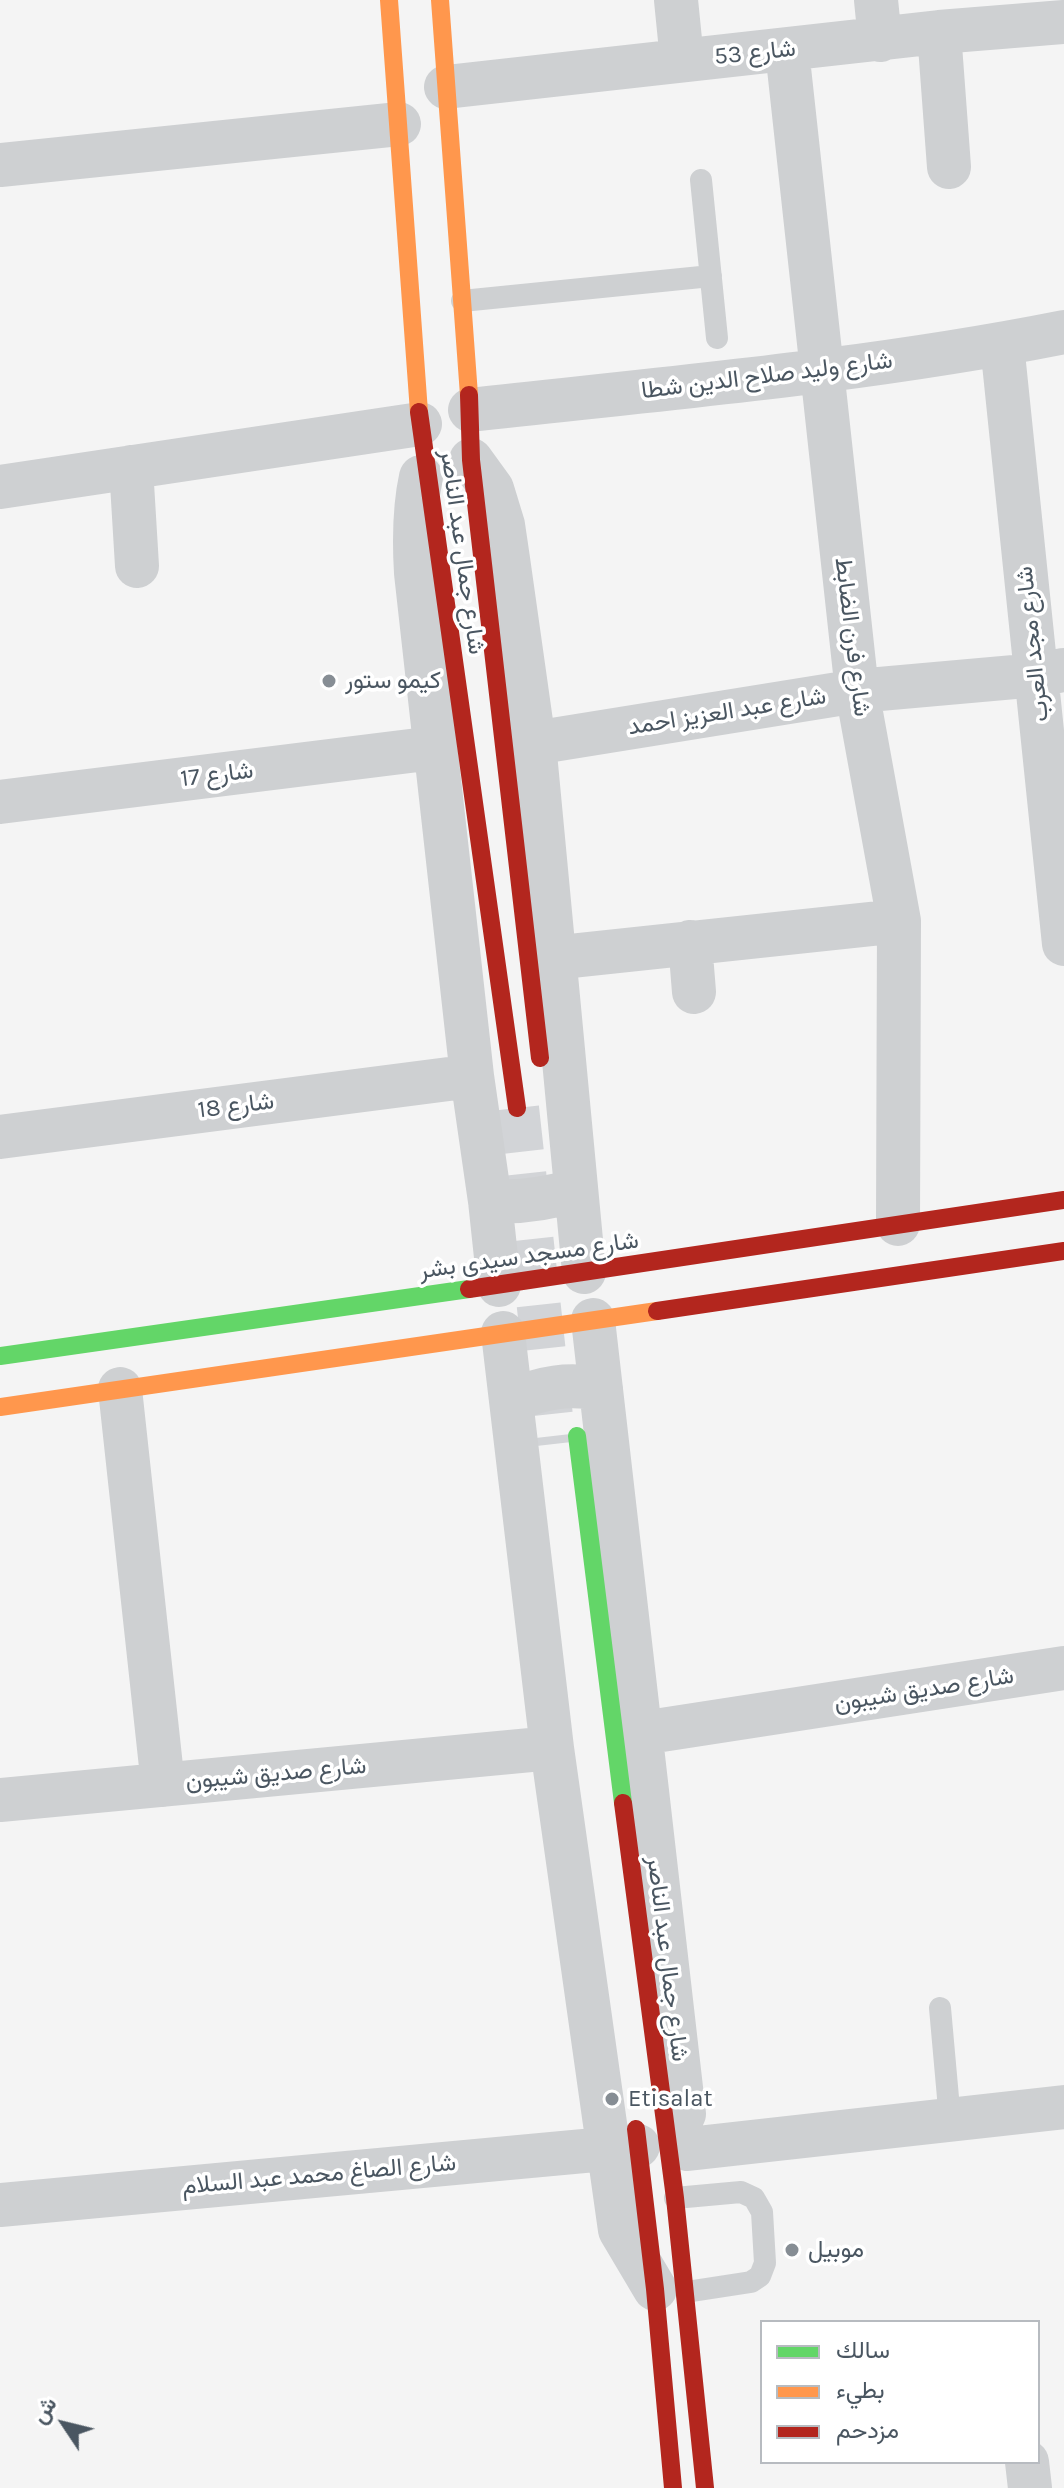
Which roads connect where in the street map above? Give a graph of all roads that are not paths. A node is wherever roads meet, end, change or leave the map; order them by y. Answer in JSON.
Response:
{"nodes":[{"id":1,"x":389,"y":0,"type":"edge"},
{"id":2,"x":440,"y":0,"type":"edge"},
{"id":3,"x":676,"y":0,"type":"edge"},
{"id":4,"x":878,"y":20,"type":"edge"},
{"id":5,"x":1064,"y":22,"type":"edge"},
{"id":6,"x":939,"y":32,"type":"junction"},
{"id":7,"x":787,"y":50,"type":"junction"},
{"id":8,"x":682,"y":60,"type":"junction"},
{"id":9,"x":446,"y":87,"type":"junction"},
{"id":10,"x":399,"y":124,"type":"junction"},
{"id":11,"x":0,"y":165,"type":"edge"},
{"id":12,"x":949,"y":167,"type":"dead end"},
{"id":13,"x":701,"y":180,"type":"dead end"},
{"id":14,"x":711,"y":276,"type":"junction"},
{"id":15,"x":462,"y":301,"type":"junction"},
{"id":16,"x":1064,"y":332,"type":"edge"},
{"id":17,"x":717,"y":338,"type":"dead end"},
{"id":18,"x":1002,"y":344,"type":"junction"},
{"id":19,"x":822,"y":371,"type":"junction"},
{"id":20,"x":470,"y":410,"type":"junction"},
{"id":21,"x":422,"y":441,"type":"junction"},
{"id":22,"x":471,"y":460,"type":"junction"},
{"id":23,"x":131,"y":467,"type":"junction"},
{"id":24,"x":0,"y":487,"type":"edge"},
{"id":25,"x":137,"y":566,"type":"dead end"},
{"id":26,"x":1050,"y":672,"type":"edge"},
{"id":27,"x":857,"y":691,"type":"junction"},
{"id":28,"x":534,"y":743,"type":"junction"},
{"id":29,"x":434,"y":748,"type":"junction"},
{"id":30,"x":0,"y":802,"type":"edge"},
{"id":31,"x":899,"y":921,"type":"junction"},
{"id":32,"x":690,"y":942,"type":"junction"},
{"id":33,"x":1064,"y":944,"type":"edge"},
{"id":34,"x":552,"y":958,"type":"junction"},
{"id":35,"x":694,"y":992,"type":"dead end"},
{"id":36,"x":541,"y":1073,"type":"dead end"},
{"id":37,"x":472,"y":1076,"type":"junction"},
{"id":38,"x":517,"y":1108,"type":"tunnel mouth"},
{"id":39,"x":0,"y":1137,"type":"edge"},
{"id":40,"x":576,"y":1190,"type":"junction"},
{"id":41,"x":1064,"y":1200,"type":"edge"},
{"id":42,"x":490,"y":1201,"type":"junction"},
{"id":43,"x":898,"y":1224,"type":"junction"},
{"id":44,"x":1064,"y":1251,"type":"edge"},
{"id":45,"x":584,"y":1272,"type":"junction"},
{"id":46,"x":499,"y":1285,"type":"junction"},
{"id":47,"x":593,"y":1320,"type":"junction"},
{"id":48,"x":503,"y":1333,"type":"junction"},
{"id":49,"x":0,"y":1356,"type":"edge"},
{"id":50,"x":120,"y":1389,"type":"junction"},
{"id":51,"x":601,"y":1389,"type":"junction"},
{"id":52,"x":511,"y":1401,"type":"junction"},
{"id":53,"x":0,"y":1407,"type":"edge"},
{"id":54,"x":577,"y":1436,"type":"dead end"},
{"id":55,"x":1064,"y":1668,"type":"edge"},
{"id":56,"x":642,"y":1733,"type":"junction"},
{"id":57,"x":552,"y":1748,"type":"junction"},
{"id":58,"x":163,"y":1785,"type":"junction"},
{"id":59,"x":0,"y":1800,"type":"edge"},
{"id":60,"x":940,"y":2008,"type":"dead end"},
{"id":61,"x":1064,"y":2107,"type":"edge"},
{"id":62,"x":950,"y":2120,"type":"junction"},
{"id":63,"x":627,"y":2137,"type":"junction"},
{"id":64,"x":688,"y":2149,"type":"junction"},
{"id":65,"x":675,"y":2198,"type":"junction"},
{"id":66,"x":0,"y":2205,"type":"edge"},
{"id":67,"x":670,"y":2290,"type":"junction"},
{"id":68,"x":1027,"y":2464,"type":"edge"},
{"id":69,"x":673,"y":2488,"type":"edge"},
{"id":70,"x":705,"y":2488,"type":"edge"},
{"id":71,"x":1030,"y":2488,"type":"edge"}],
"edges":[{"from":1,"to":10,"type":"main road","name":"شارع جمال عبد الناصر"},
{"from":2,"to":9,"type":"main road","name":"شارع جمال عبد الناصر"},
{"from":3,"to":8,"type":"street"},
{"from":4,"to":6,"type":"street","name":"شارع 53"},
{"from":4,"to":7,"type":"street","name":"شارع 53"},
{"from":5,"to":6,"type":"street","name":"شارع 53"},
{"from":6,"to":12,"type":"street"},
{"from":7,"to":8,"type":"street","name":"شارع 53"},
{"from":7,"to":19,"type":"street","name":"شارع فرن الضابط"},
{"from":8,"to":9,"type":"street","name":"شارع 53"},
{"from":9,"to":15,"type":"main road","name":"شارع جمال عبد الناصر"},
{"from":10,"to":11,"type":"street"},
{"from":10,"to":21,"type":"main road","name":"شارع جمال عبد الناصر"},
{"from":13,"to":14,"type":"lane"},
{"from":14,"to":15,"type":"lane"},
{"from":14,"to":17,"type":"lane"},
{"from":15,"to":20,"type":"main road","name":"شارع جمال عبد الناصر"},
{"from":16,"to":18,"type":"street","name":"شارع وليد صلاح الدين شطا"},
{"from":18,"to":19,"type":"street","name":"شارع وليد صلاح الدين شطا"},
{"from":18,"to":26,"type":"street","name":"شارع مجد العرب"},
{"from":19,"to":20,"type":"street","name":"شارع وليد صلاح الدين شطا"},
{"from":19,"to":27,"type":"street","name":"شارع فرن الضابط"},
{"from":20,"to":22,"type":"main road","name":"شارع جمال عبد الناصر"},
{"from":21,"to":23,"type":"street"},
{"from":21,"to":29,"type":"street"},
{"from":21,"to":38,"type":"main road","name":"شارع جمال عبد الناصر"},
{"from":22,"to":28,"type":"street"},
{"from":22,"to":36,"type":"main road","name":"شارع جمال عبد الناصر"},
{"from":23,"to":24,"type":"street"},
{"from":23,"to":25,"type":"street"},
{"from":26,"to":27,"type":"street","name":"شارع عبد العزيز احمد"},
{"from":26,"to":33,"type":"street","name":"شارع مجد العرب"},
{"from":27,"to":28,"type":"street","name":"شارع عبد العزيز احمد"},
{"from":27,"to":31,"type":"street","name":"شارع فرن الضابط"},
{"from":28,"to":34,"type":"street"},
{"from":29,"to":30,"type":"street","name":"شارع 17"},
{"from":29,"to":37,"type":"street"},
{"from":31,"to":32,"type":"street"},
{"from":31,"to":43,"type":"street","name":"شارع فرن الضابط"},
{"from":32,"to":34,"type":"street"},
{"from":32,"to":35,"type":"street"},
{"from":34,"to":40,"type":"street"},
{"from":37,"to":39,"type":"street","name":"شارع 18"},
{"from":37,"to":42,"type":"street"},
{"from":40,"to":42,"type":"street"},
{"from":40,"to":45,"type":"street"},
{"from":41,"to":43,"type":"main road","name":"شارع مسجد سيدى بشر"},
{"from":42,"to":46,"type":"street"},
{"from":43,"to":45,"type":"main road","name":"شارع مسجد سيدى بشر"},
{"from":44,"to":47,"type":"main road"},
{"from":45,"to":46,"type":"main road","name":"شارع مسجد سيدى بشر"},
{"from":46,"to":49,"type":"main road","name":"شارع مسجد سيدى بشر"},
{"from":47,"to":48,"type":"main road"},
{"from":47,"to":51,"type":"street"},
{"from":48,"to":50,"type":"main road"},
{"from":48,"to":52,"type":"street"},
{"from":50,"to":53,"type":"main road"},
{"from":50,"to":58,"type":"street"},
{"from":51,"to":52,"type":"street"},
{"from":51,"to":56,"type":"street"},
{"from":52,"to":57,"type":"street"},
{"from":54,"to":65,"type":"main road","name":"شارع جمال عبد الناصر"},
{"from":55,"to":56,"type":"street","name":"شارع صديق شيبون"},
{"from":56,"to":64,"type":"street"},
{"from":57,"to":58,"type":"street","name":"شارع صديق شيبون"},
{"from":57,"to":63,"type":"street"},
{"from":58,"to":59,"type":"street","name":"شارع صديق شيبون"},
{"from":60,"to":62,"type":"lane"},
{"from":61,"to":62,"type":"street"},
{"from":62,"to":64,"type":"street"},
{"from":63,"to":66,"type":"street","name":"شارع الصاغ محمد عبد السلام"},
{"from":63,"to":67,"type":"street"},
{"from":64,"to":65,"type":"street"},
{"from":65,"to":67,"type":"main road","name":"شارع جمال عبد الناصر"},
{"from":65,"to":67,"type":"lane"},
{"from":67,"to":69,"type":"main road","name":"شارع جمال عبد الناصر"},
{"from":67,"to":70,"type":"main road","name":"شارع جمال عبد الناصر"},
{"from":68,"to":71,"type":"street"}]}
